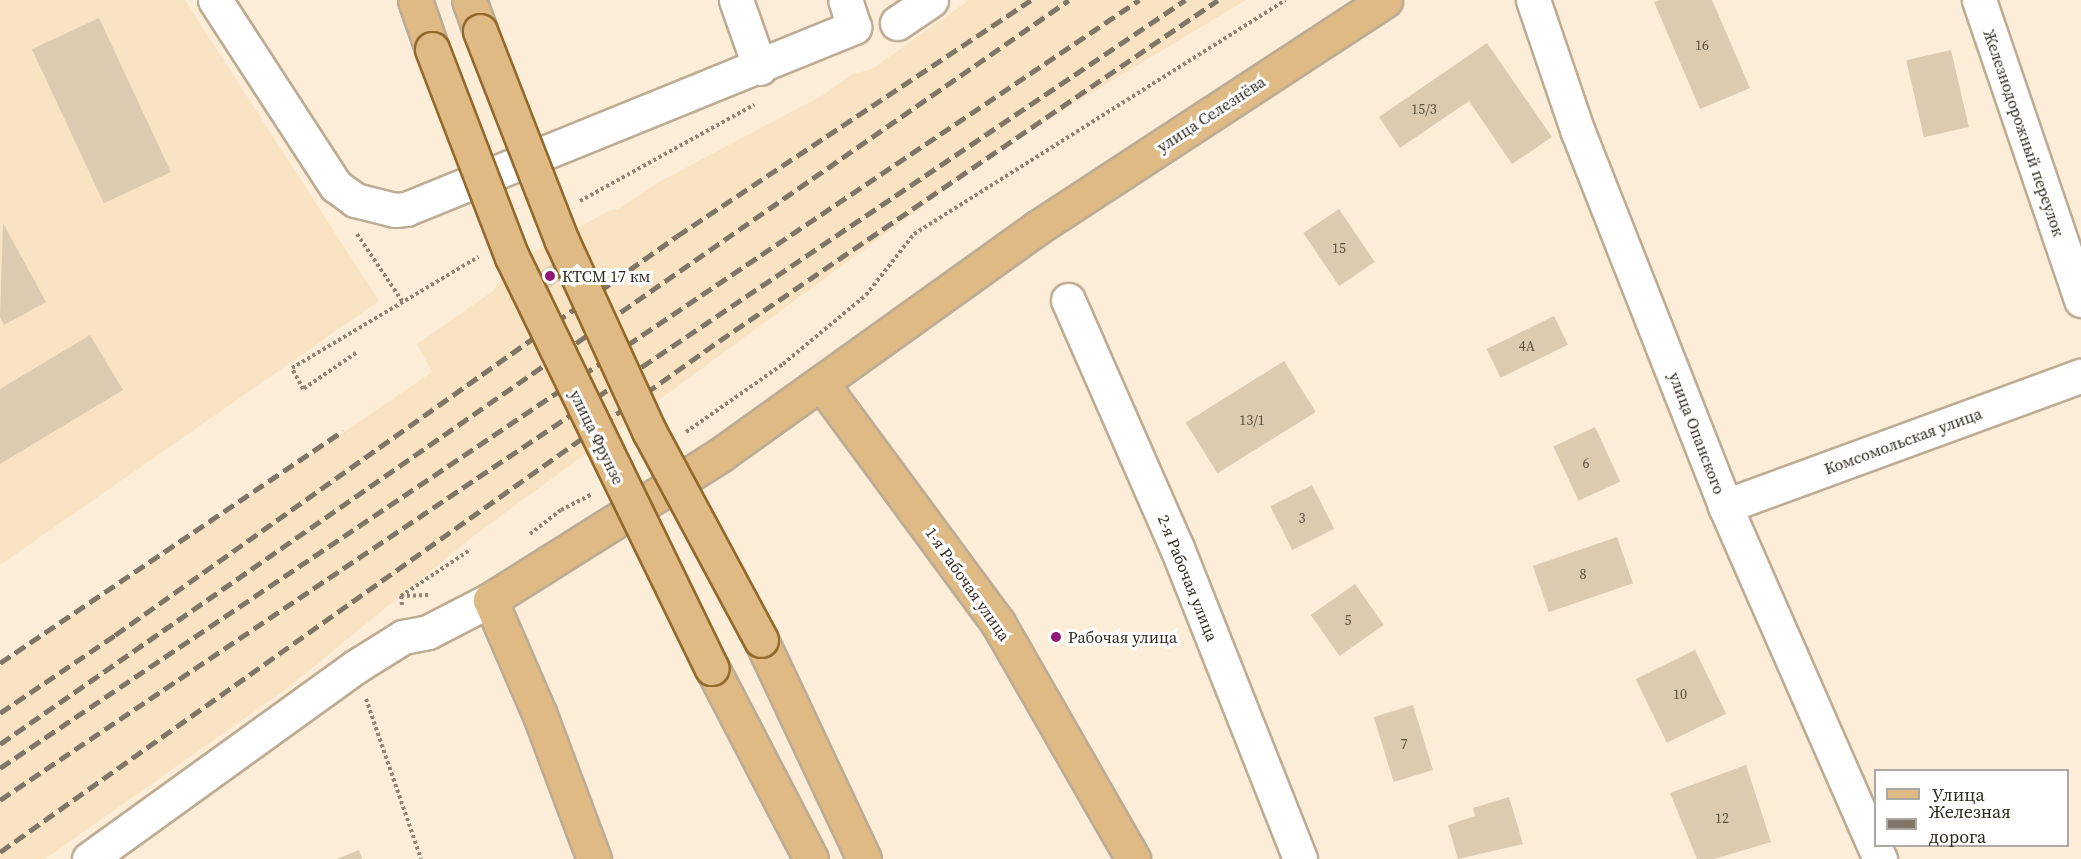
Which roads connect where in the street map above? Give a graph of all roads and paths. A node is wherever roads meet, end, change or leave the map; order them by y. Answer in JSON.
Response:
{"nodes":[{"id":1,"x":215,"y":0,"type":"edge"},
{"id":2,"x":415,"y":0,"type":"edge"},
{"id":3,"x":469,"y":0,"type":"edge"},
{"id":4,"x":736,"y":0,"type":"edge"},
{"id":5,"x":931,"y":0,"type":"edge"},
{"id":6,"x":1286,"y":0,"type":"edge"},
{"id":7,"x":1385,"y":0,"type":"edge"},
{"id":8,"x":1533,"y":0,"type":"edge"},
{"id":9,"x":1979,"y":0,"type":"edge"},
{"id":10,"x":850,"y":14,"type":"edge"},
{"id":11,"x":897,"y":23,"type":"dead end"},
{"id":12,"x":760,"y":68,"type":"junction"},
{"id":13,"x":1068,"y":300,"type":"dead end"},
{"id":14,"x":2081,"y":300,"type":"edge"},
{"id":15,"x":356,"y":353,"type":"dead end"},
{"id":16,"x":2081,"y":376,"type":"edge"},
{"id":17,"x":315,"y":382,"type":"dead end"},
{"id":18,"x":821,"y":383,"type":"junction"},
{"id":19,"x":676,"y":439,"type":"dead end"},
{"id":20,"x":602,"y":489,"type":"dead end"},
{"id":21,"x":1725,"y":506,"type":"junction"},
{"id":22,"x":526,"y":537,"type":"dead end"},
{"id":23,"x":470,"y":550,"type":"dead end"},
{"id":24,"x":418,"y":584,"type":"dead end"},
{"id":25,"x":432,"y":595,"type":"dead end"},
{"id":26,"x":401,"y":596,"type":"dead end"},
{"id":27,"x":490,"y":600,"type":"junction"},
{"id":28,"x":355,"y":667,"type":"junction"},
{"id":29,"x":1874,"y":845,"type":"edge"},
{"id":30,"x":88,"y":859,"type":"edge"},
{"id":31,"x":422,"y":859,"type":"edge"},
{"id":32,"x":594,"y":859,"type":"edge"},
{"id":33,"x":811,"y":859,"type":"edge"},
{"id":34,"x":864,"y":859,"type":"edge"},
{"id":35,"x":1133,"y":859,"type":"edge"},
{"id":36,"x":1300,"y":859,"type":"edge"}],
"edges":[{"from":1,"to":12,"type":"street"},
{"from":2,"to":33,"type":"main road","name":"улица Фрунзе","bridge":true},
{"from":3,"to":34,"type":"main road","bridge":true},
{"from":4,"to":12,"type":"street"},
{"from":5,"to":11,"type":"street"},
{"from":6,"to":19,"type":"path"},
{"from":7,"to":18,"type":"main road","name":"улица Селезнёва"},
{"from":8,"to":21,"type":"street","name":"улица Опанского"},
{"from":9,"to":14,"type":"street","name":"Железнодорожный переулок"},
{"from":10,"to":12,"type":"street"},
{"from":13,"to":36,"type":"street","name":"2-я Рабочая улица"},
{"from":15,"to":17,"type":"path"},
{"from":16,"to":21,"type":"street","name":"Комсомольская улица"},
{"from":18,"to":27,"type":"main road","name":"улица Селезнёва"},
{"from":18,"to":35,"type":"main road","name":"1-я Рабочая улица"},
{"from":20,"to":22,"type":"path"},
{"from":21,"to":29,"type":"street","name":"улица Опанского"},
{"from":23,"to":24,"type":"path"},
{"from":25,"to":26,"type":"path"},
{"from":27,"to":28,"type":"street"},
{"from":27,"to":32,"type":"main road"},
{"from":28,"to":30,"type":"street"},
{"from":28,"to":31,"type":"path"}]}
